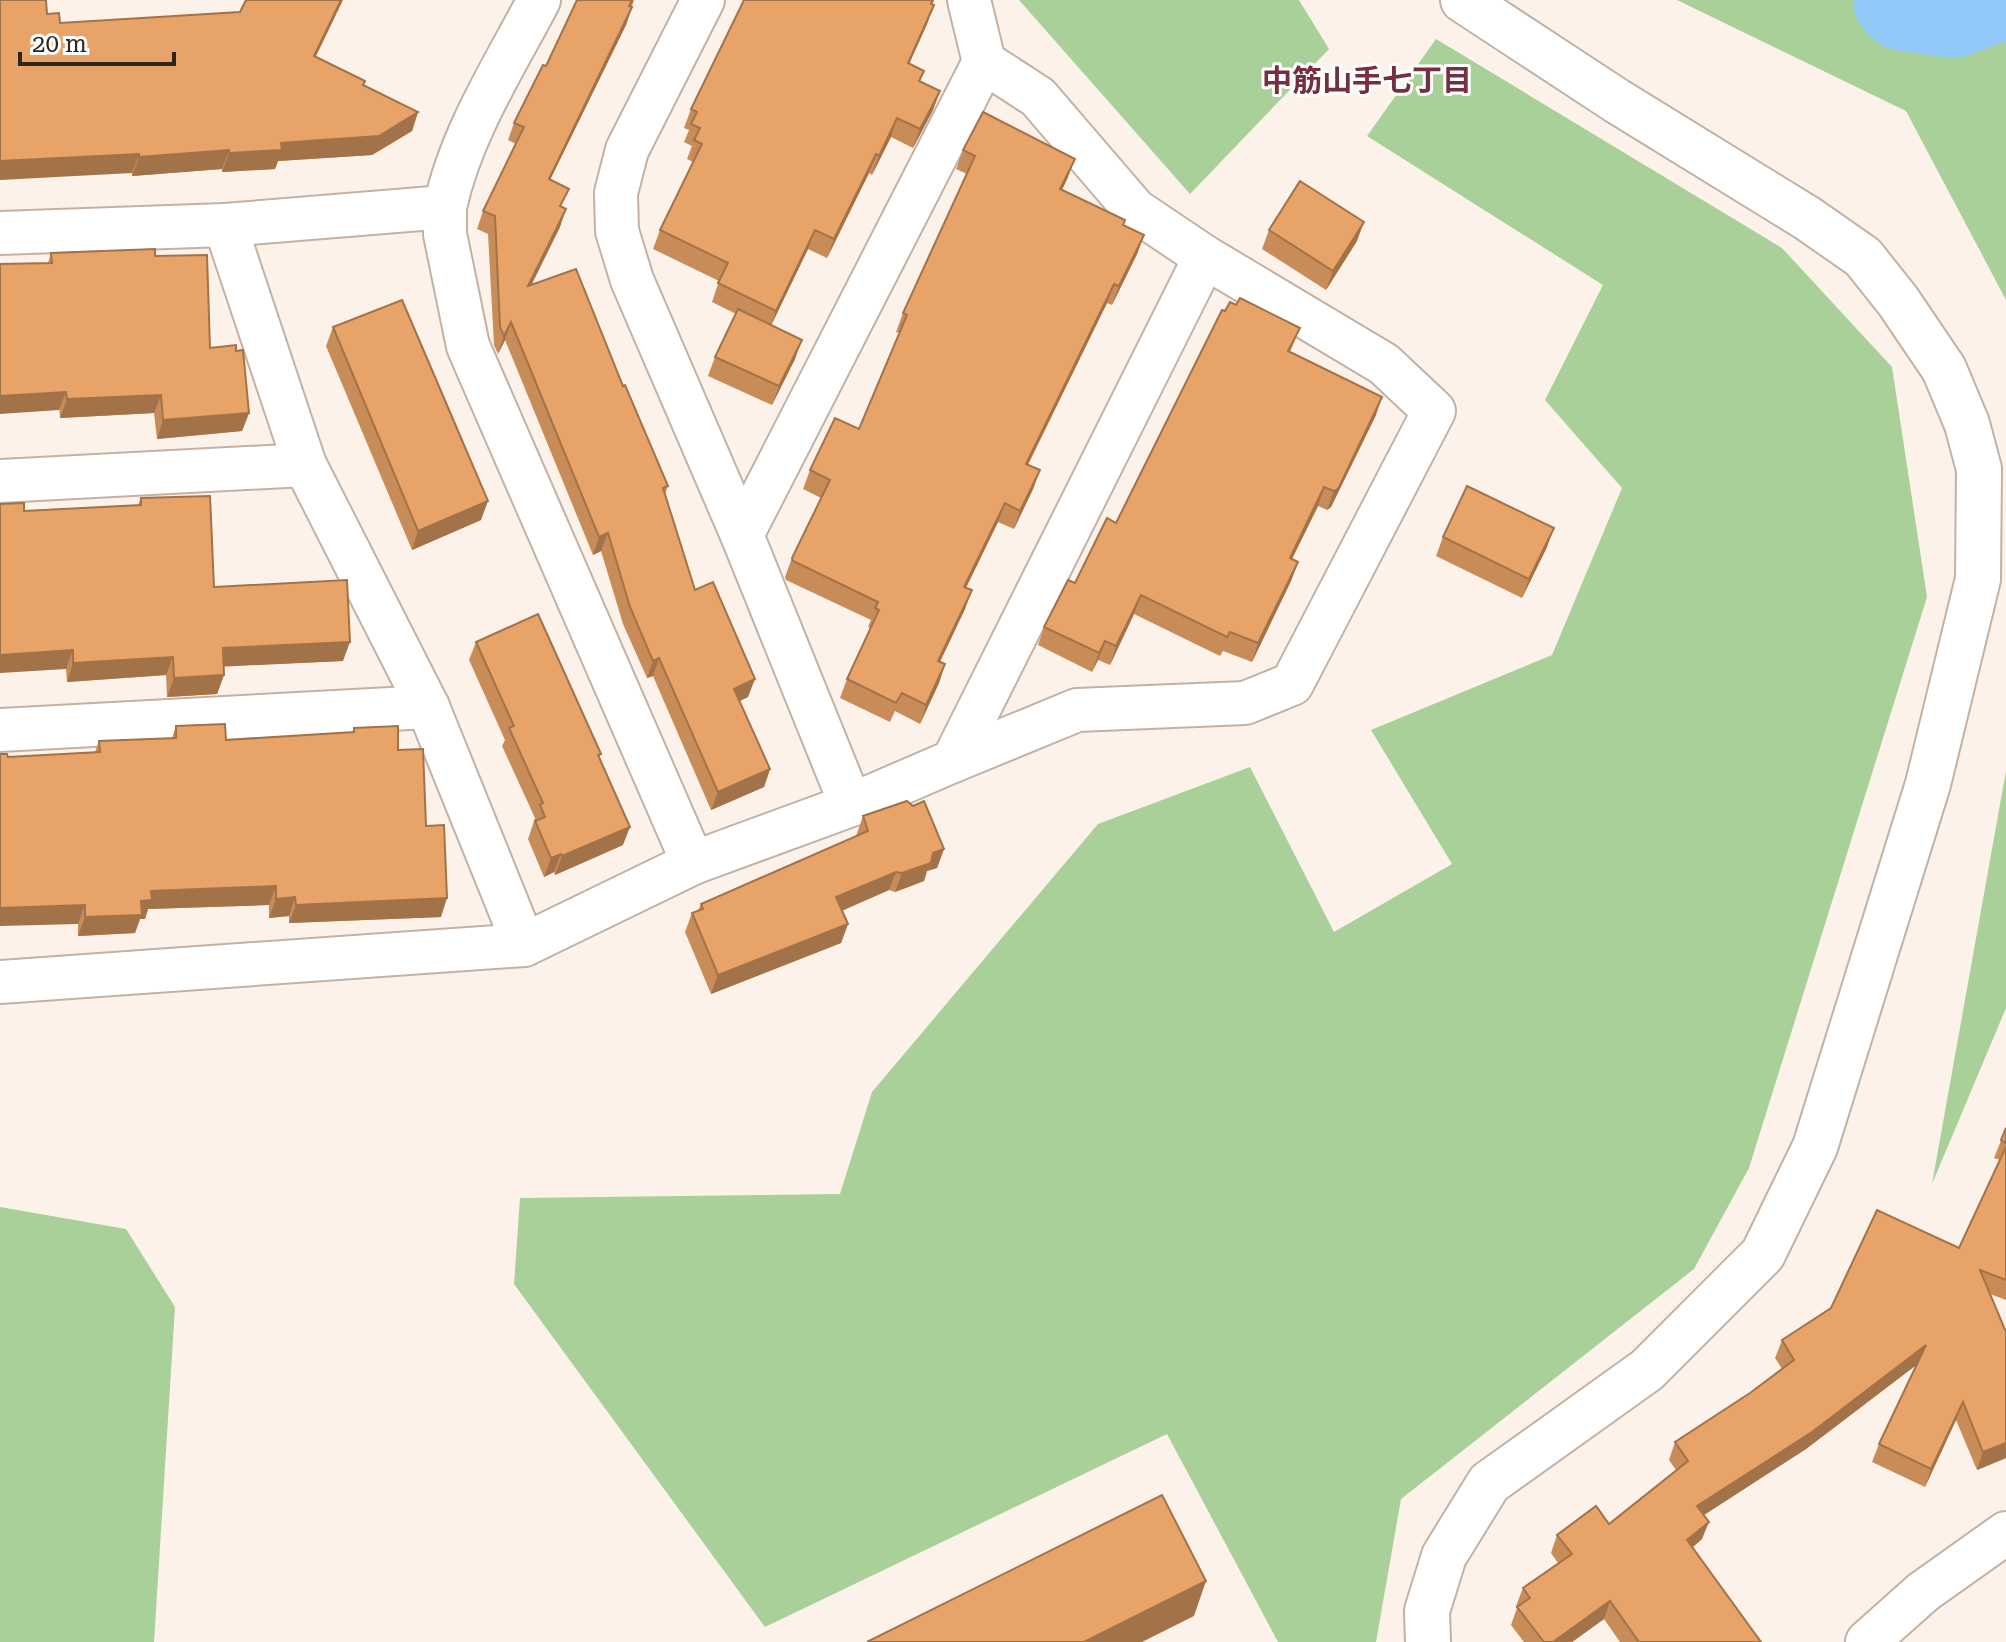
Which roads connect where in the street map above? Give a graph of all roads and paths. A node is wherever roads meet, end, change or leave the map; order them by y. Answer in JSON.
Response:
{"nodes":[{"id":1,"x":539,"y":0,"type":"edge"},
{"id":2,"x":703,"y":0,"type":"edge"},
{"id":3,"x":969,"y":0,"type":"edge"},
{"id":4,"x":1463,"y":0,"type":"edge"},
{"id":5,"x":984,"y":62,"type":"junction"},
{"id":6,"x":445,"y":207,"type":"junction"},
{"id":7,"x":225,"y":225,"type":"junction"},
{"id":8,"x":0,"y":233,"type":"edge"},
{"id":9,"x":1205,"y":257,"type":"junction"},
{"id":10,"x":305,"y":465,"type":"junction"},
{"id":11,"x":0,"y":481,"type":"edge"},
{"id":12,"x":742,"y":535,"type":"junction"},
{"id":13,"x":428,"y":707,"type":"junction"},
{"id":14,"x":0,"y":730,"type":"edge"},
{"id":15,"x":953,"y":761,"type":"junction"},
{"id":16,"x":851,"y":805,"type":"junction"},
{"id":17,"x":693,"y":863,"type":"junction"},
{"id":18,"x":524,"y":945,"type":"junction"},
{"id":19,"x":0,"y":982,"type":"edge"},
{"id":20,"x":2006,"y":1533,"type":"edge"},
{"id":21,"x":1428,"y":1642,"type":"edge"},
{"id":22,"x":1867,"y":1642,"type":"edge"}],
"edges":[{"from":1,"to":6,"type":"street"},
{"from":2,"to":12,"type":"street"},
{"from":3,"to":5,"type":"street"},
{"from":4,"to":21,"type":"street"},
{"from":5,"to":9,"type":"street"},
{"from":5,"to":12,"type":"street"},
{"from":6,"to":7,"type":"street"},
{"from":6,"to":17,"type":"street"},
{"from":7,"to":8,"type":"street"},
{"from":7,"to":10,"type":"street"},
{"from":9,"to":15,"type":"street"},
{"from":9,"to":15,"type":"street"},
{"from":10,"to":11,"type":"street"},
{"from":10,"to":13,"type":"street"},
{"from":12,"to":16,"type":"street"},
{"from":13,"to":14,"type":"street"},
{"from":13,"to":18,"type":"street"},
{"from":15,"to":16,"type":"street"},
{"from":16,"to":17,"type":"street"},
{"from":17,"to":18,"type":"street"},
{"from":18,"to":19,"type":"street"},
{"from":20,"to":22,"type":"street"}]}
